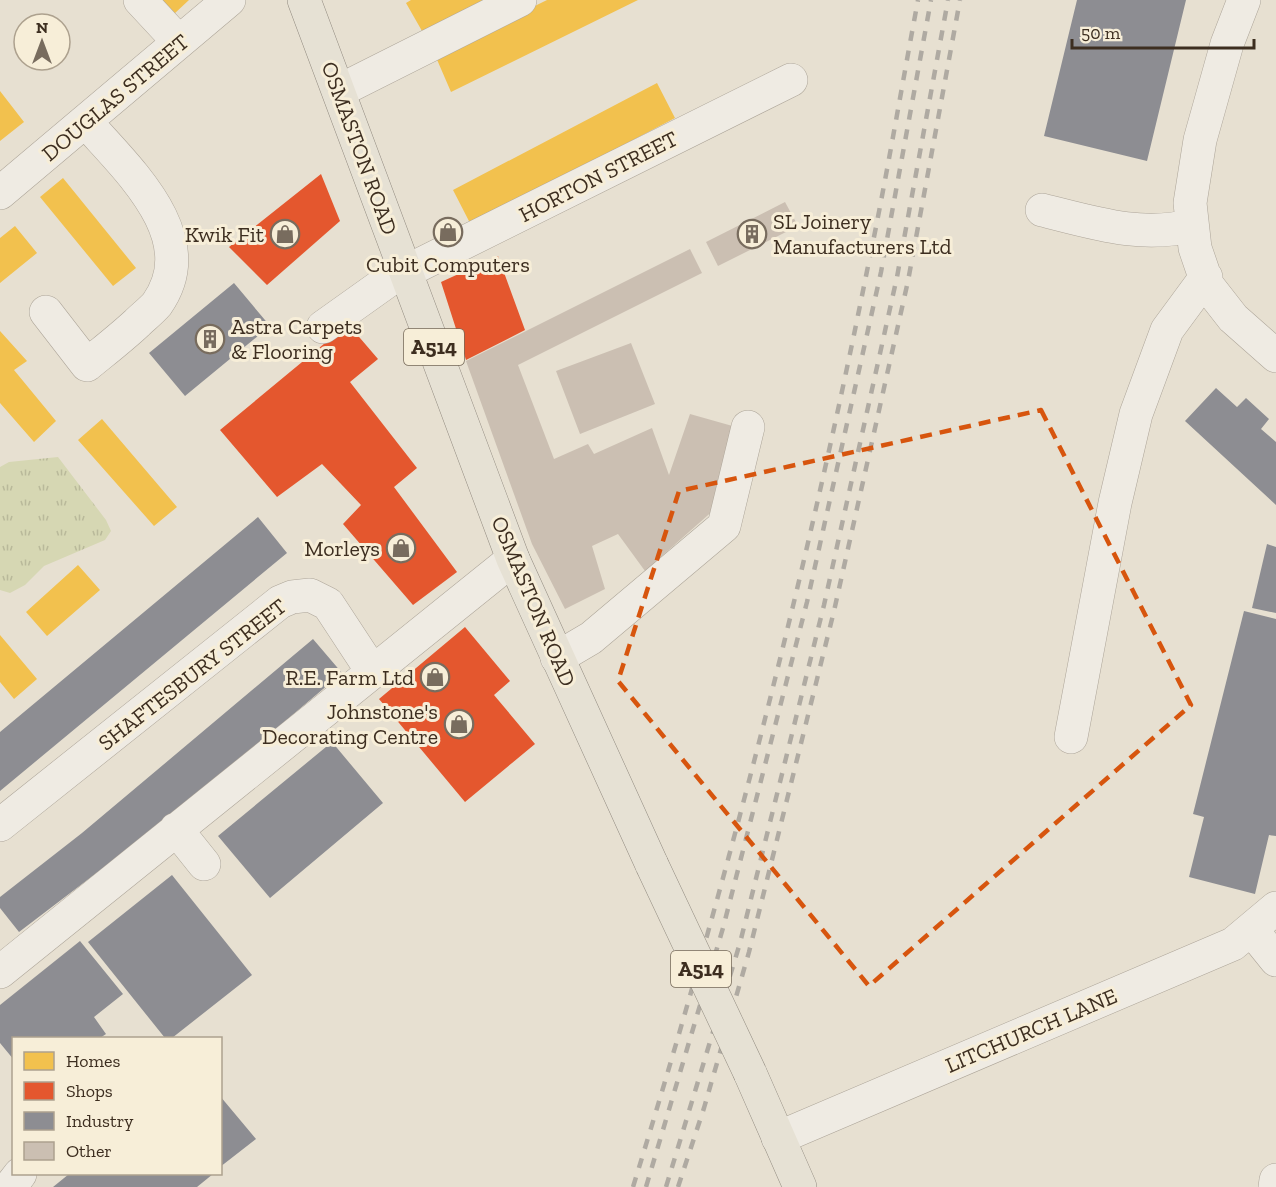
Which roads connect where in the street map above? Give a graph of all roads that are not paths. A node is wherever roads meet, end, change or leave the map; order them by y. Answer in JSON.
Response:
{"nodes":[{"id":1,"x":140,"y":0,"type":"edge"},
{"id":2,"x":229,"y":0,"type":"edge"},
{"id":3,"x":304,"y":0,"type":"edge"},
{"id":4,"x":520,"y":0,"type":"edge"},
{"id":5,"x":1244,"y":0,"type":"edge"},
{"id":6,"x":179,"y":42,"type":"junction"},
{"id":7,"x":791,"y":80,"type":"dead end"},
{"id":8,"x":339,"y":92,"type":"junction"},
{"id":9,"x":86,"y":122,"type":"junction"},
{"id":10,"x":0,"y":193,"type":"edge"},
{"id":11,"x":1042,"y":210,"type":"dead end"},
{"id":12,"x":1192,"y":225,"type":"junction"},
{"id":13,"x":406,"y":273,"type":"junction"},
{"id":14,"x":1206,"y":277,"type":"junction"},
{"id":15,"x":46,"y":312,"type":"dead end"},
{"id":16,"x":323,"y":327,"type":"dead end"},
{"id":17,"x":1276,"y":356,"type":"edge"},
{"id":18,"x":748,"y":427,"type":"dead end"},
{"id":19,"x":513,"y":559,"type":"junction"},
{"id":20,"x":557,"y":658,"type":"junction"},
{"id":21,"x":372,"y":671,"type":"junction"},
{"id":22,"x":1071,"y":737,"type":"dead end"},
{"id":23,"x":0,"y":825,"type":"edge"},
{"id":24,"x":176,"y":829,"type":"junction"},
{"id":25,"x":204,"y":864,"type":"dead end"},
{"id":26,"x":1276,"y":908,"type":"edge"},
{"id":27,"x":1251,"y":929,"type":"junction"},
{"id":28,"x":1276,"y":960,"type":"edge"},
{"id":29,"x":0,"y":972,"type":"edge"},
{"id":30,"x":778,"y":1138,"type":"junction"},
{"id":31,"x":1276,"y":1180,"type":"edge"},
{"id":32,"x":800,"y":1187,"type":"edge"},
{"id":33,"x":1275,"y":1187,"type":"edge"}],
"edges":[{"from":1,"to":6,"type":"street"},
{"from":2,"to":6,"type":"street","name":"DOUGLAS STREET"},
{"from":3,"to":8,"type":"main road","name":"OSMASTON ROAD","number":"A514"},
{"from":4,"to":8,"type":"street"},
{"from":5,"to":12,"type":"street"},
{"from":6,"to":9,"type":"street","name":"DOUGLAS STREET"},
{"from":7,"to":13,"type":"street","name":"HORTON STREET"},
{"from":8,"to":13,"type":"main road","name":"OSMASTON ROAD","number":"A514"},
{"from":9,"to":10,"type":"street","name":"DOUGLAS STREET"},
{"from":9,"to":15,"type":"street"},
{"from":11,"to":12,"type":"street"},
{"from":12,"to":14,"type":"street"},
{"from":13,"to":16,"type":"street","name":"HORTON STREET"},
{"from":13,"to":19,"type":"main road","name":"OSMASTON ROAD","number":"A514"},
{"from":14,"to":17,"type":"street"},
{"from":14,"to":22,"type":"street"},
{"from":18,"to":20,"type":"street"},
{"from":19,"to":20,"type":"main road","name":"OSMASTON ROAD","number":"A514"},
{"from":19,"to":21,"type":"street"},
{"from":20,"to":30,"type":"main road","name":"OSMASTON ROAD","number":"A514","bridge":true},
{"from":21,"to":23,"type":"street","name":"SHAFTESBURY STREET"},
{"from":21,"to":24,"type":"street"},
{"from":24,"to":25,"type":"street"},
{"from":24,"to":29,"type":"street"},
{"from":26,"to":27,"type":"street","name":"LITCHURCH LANE"},
{"from":27,"to":28,"type":"street"},
{"from":27,"to":30,"type":"street","name":"LITCHURCH LANE"},
{"from":30,"to":32,"type":"main road","name":"OSMASTON ROAD","number":"A514"},
{"from":31,"to":33,"type":"street"}]}
